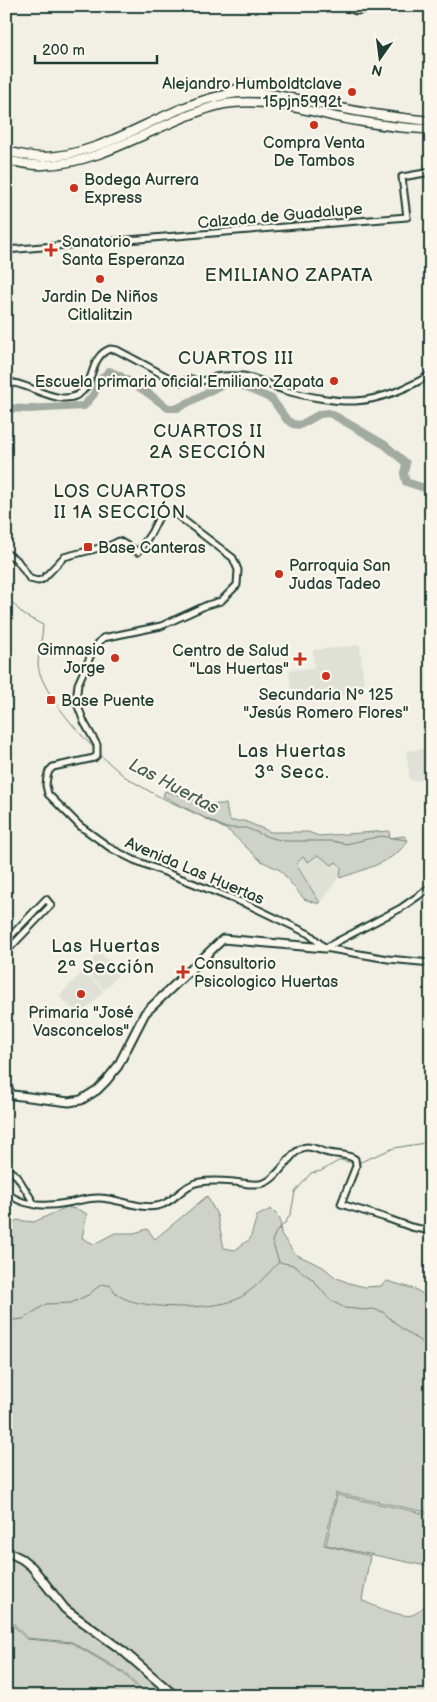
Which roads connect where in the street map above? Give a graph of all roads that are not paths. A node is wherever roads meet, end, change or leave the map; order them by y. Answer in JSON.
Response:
{"nodes":[{"id":1,"x":343,"y":6,"type":"edge"},
{"id":2,"x":383,"y":6,"type":"edge"},
{"id":3,"x":247,"y":83,"type":"dead end"},
{"id":4,"x":226,"y":94,"type":"junction"},
{"id":5,"x":318,"y":103,"type":"junction"},
{"id":6,"x":317,"y":112,"type":"junction"},
{"id":7,"x":370,"y":113,"type":"junction"},
{"id":8,"x":431,"y":121,"type":"edge"},
{"id":9,"x":368,"y":123,"type":"junction"},
{"id":10,"x":431,"y":129,"type":"edge"},
{"id":11,"x":6,"y":151,"type":"edge"},
{"id":12,"x":6,"y":160,"type":"edge"},
{"id":13,"x":431,"y":172,"type":"edge"},
{"id":14,"x":6,"y":250,"type":"edge"},
{"id":15,"x":431,"y":374,"type":"edge"},
{"id":16,"x":6,"y":382,"type":"edge"},
{"id":17,"x":6,"y":553,"type":"edge"},
{"id":18,"x":431,"y":887,"type":"edge"},
{"id":19,"x":6,"y":941,"type":"edge"},
{"id":20,"x":325,"y":948,"type":"junction"},
{"id":21,"x":6,"y":952,"type":"edge"},
{"id":22,"x":431,"y":962,"type":"edge"},
{"id":23,"x":6,"y":1083,"type":"edge"},
{"id":24,"x":10,"y":1093,"type":"edge"},
{"id":25,"x":6,"y":1168,"type":"edge"},
{"id":26,"x":6,"y":1192,"type":"edge"},
{"id":27,"x":35,"y":1205,"type":"junction"},
{"id":28,"x":431,"y":1231,"type":"edge"},
{"id":29,"x":6,"y":1551,"type":"edge"},
{"id":30,"x":175,"y":1696,"type":"edge"}],
"edges":[{"from":1,"to":2,"type":"street"},
{"from":3,"to":4,"type":"highway"},
{"from":4,"to":5,"type":"highway"},
{"from":4,"to":11,"type":"highway"},
{"from":5,"to":6,"type":"highway"},
{"from":5,"to":7,"type":"highway"},
{"from":6,"to":9,"type":"highway"},
{"from":6,"to":12,"type":"highway"},
{"from":7,"to":8,"type":"highway"},
{"from":7,"to":9,"type":"highway"},
{"from":9,"to":10,"type":"highway"},
{"from":13,"to":14,"type":"street","name":"Calzada de Guadalupe"},
{"from":15,"to":16,"type":"street"},
{"from":17,"to":20,"type":"street","name":"Avenida Las Huertas"},
{"from":18,"to":20,"type":"street"},
{"from":19,"to":21,"type":"street"},
{"from":20,"to":22,"type":"street","name":"Avenida Las Huertas"},
{"from":20,"to":24,"type":"main road"},
{"from":23,"to":24,"type":"street"},
{"from":25,"to":27,"type":"street"},
{"from":26,"to":27,"type":"street"},
{"from":27,"to":28,"type":"street"},
{"from":29,"to":30,"type":"main road"}]}
